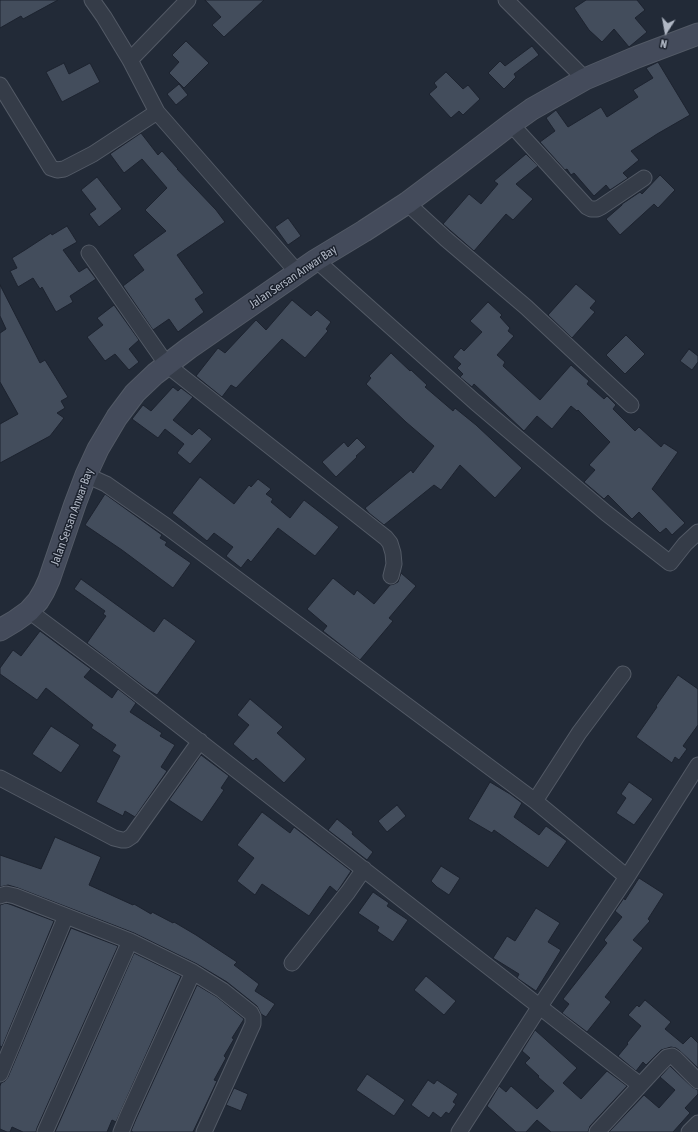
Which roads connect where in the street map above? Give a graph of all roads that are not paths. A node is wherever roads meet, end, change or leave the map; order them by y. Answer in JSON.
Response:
{"nodes":[{"id":1,"x":92,"y":0,"type":"edge"},
{"id":2,"x":188,"y":0,"type":"edge"},
{"id":3,"x":506,"y":0,"type":"edge"},
{"id":4,"x":698,"y":34,"type":"edge"},
{"id":5,"x":130,"y":60,"type":"junction"},
{"id":6,"x":585,"y":78,"type":"junction"},
{"id":7,"x":0,"y":85,"type":"edge"},
{"id":8,"x":157,"y":112,"type":"junction"},
{"id":9,"x":511,"y":124,"type":"junction"},
{"id":10,"x":644,"y":178,"type":"dead end"},
{"id":11,"x":406,"y":203,"type":"junction"},
{"id":12,"x":90,"y":253,"type":"dead end"},
{"id":13,"x":316,"y":260,"type":"junction"},
{"id":14,"x":298,"y":273,"type":"junction"},
{"id":15,"x":167,"y":365,"type":"junction"},
{"id":16,"x":631,"y":405,"type":"dead end"},
{"id":17,"x":86,"y":475,"type":"junction"},
{"id":18,"x":698,"y":532,"type":"edge"},
{"id":19,"x":390,"y":576,"type":"dead end"},
{"id":20,"x":29,"y":611,"type":"junction"},
{"id":21,"x":0,"y":630,"type":"edge"},
{"id":22,"x":623,"y":674,"type":"dead end"},
{"id":23,"x":200,"y":741,"type":"junction"},
{"id":24,"x":698,"y":765,"type":"edge"},
{"id":25,"x":0,"y":778,"type":"edge"},
{"id":26,"x":535,"y":801,"type":"junction"},
{"id":27,"x":364,"y":869,"type":"junction"},
{"id":28,"x":627,"y":877,"type":"junction"},
{"id":29,"x":0,"y":896,"type":"edge"},
{"id":30,"x":66,"y":916,"type":"junction"},
{"id":31,"x":130,"y":941,"type":"junction"},
{"id":32,"x":292,"y":963,"type":"dead end"},
{"id":33,"x":193,"y":972,"type":"junction"},
{"id":34,"x":540,"y":1006,"type":"junction"},
{"id":35,"x":0,"y":1074,"type":"edge"},
{"id":36,"x":698,"y":1081,"type":"edge"},
{"id":37,"x":640,"y":1085,"type":"junction"},
{"id":38,"x":698,"y":1123,"type":"edge"},
{"id":39,"x":45,"y":1132,"type":"edge"},
{"id":40,"x":121,"y":1132,"type":"edge"},
{"id":41,"x":204,"y":1132,"type":"edge"},
{"id":42,"x":459,"y":1132,"type":"edge"},
{"id":43,"x":597,"y":1132,"type":"edge"},
{"id":44,"x":689,"y":1132,"type":"edge"}],
"edges":[{"from":1,"to":5,"type":"street"},
{"from":2,"to":5,"type":"street"},
{"from":3,"to":6,"type":"street"},
{"from":4,"to":6,"type":"main road","name":"Jalan Sersan Anwar Bay"},
{"from":5,"to":8,"type":"street"},
{"from":6,"to":9,"type":"main road","name":"Jalan Sersan Anwar Bay"},
{"from":7,"to":8,"type":"street"},
{"from":8,"to":14,"type":"street"},
{"from":9,"to":10,"type":"street"},
{"from":9,"to":11,"type":"main road","name":"Jalan Sersan Anwar Bay"},
{"from":11,"to":13,"type":"main road","name":"Jalan Sersan Anwar Bay"},
{"from":11,"to":16,"type":"street"},
{"from":12,"to":15,"type":"street"},
{"from":13,"to":14,"type":"main road","name":"Jalan Sersan Anwar Bay"},
{"from":13,"to":18,"type":"street"},
{"from":14,"to":15,"type":"main road","name":"Jalan Sersan Anwar Bay"},
{"from":15,"to":17,"type":"main road","name":"Jalan Sersan Anwar Bay"},
{"from":15,"to":19,"type":"street"},
{"from":17,"to":20,"type":"main road","name":"Jalan Sersan Anwar Bay"},
{"from":17,"to":26,"type":"street"},
{"from":20,"to":21,"type":"main road","name":"Jalan Sersan Anwar Bay"},
{"from":20,"to":23,"type":"street"},
{"from":22,"to":26,"type":"street"},
{"from":23,"to":25,"type":"street"},
{"from":23,"to":27,"type":"street"},
{"from":24,"to":28,"type":"street"},
{"from":26,"to":28,"type":"street"},
{"from":27,"to":32,"type":"street"},
{"from":27,"to":34,"type":"street"},
{"from":28,"to":34,"type":"street"},
{"from":29,"to":30,"type":"street"},
{"from":30,"to":31,"type":"street"},
{"from":30,"to":35,"type":"street"},
{"from":31,"to":33,"type":"street"},
{"from":31,"to":39,"type":"street"},
{"from":33,"to":40,"type":"street"},
{"from":33,"to":41,"type":"street"},
{"from":34,"to":37,"type":"street"},
{"from":34,"to":42,"type":"street"},
{"from":36,"to":37,"type":"street"},
{"from":37,"to":43,"type":"street"},
{"from":38,"to":44,"type":"street"}]}
